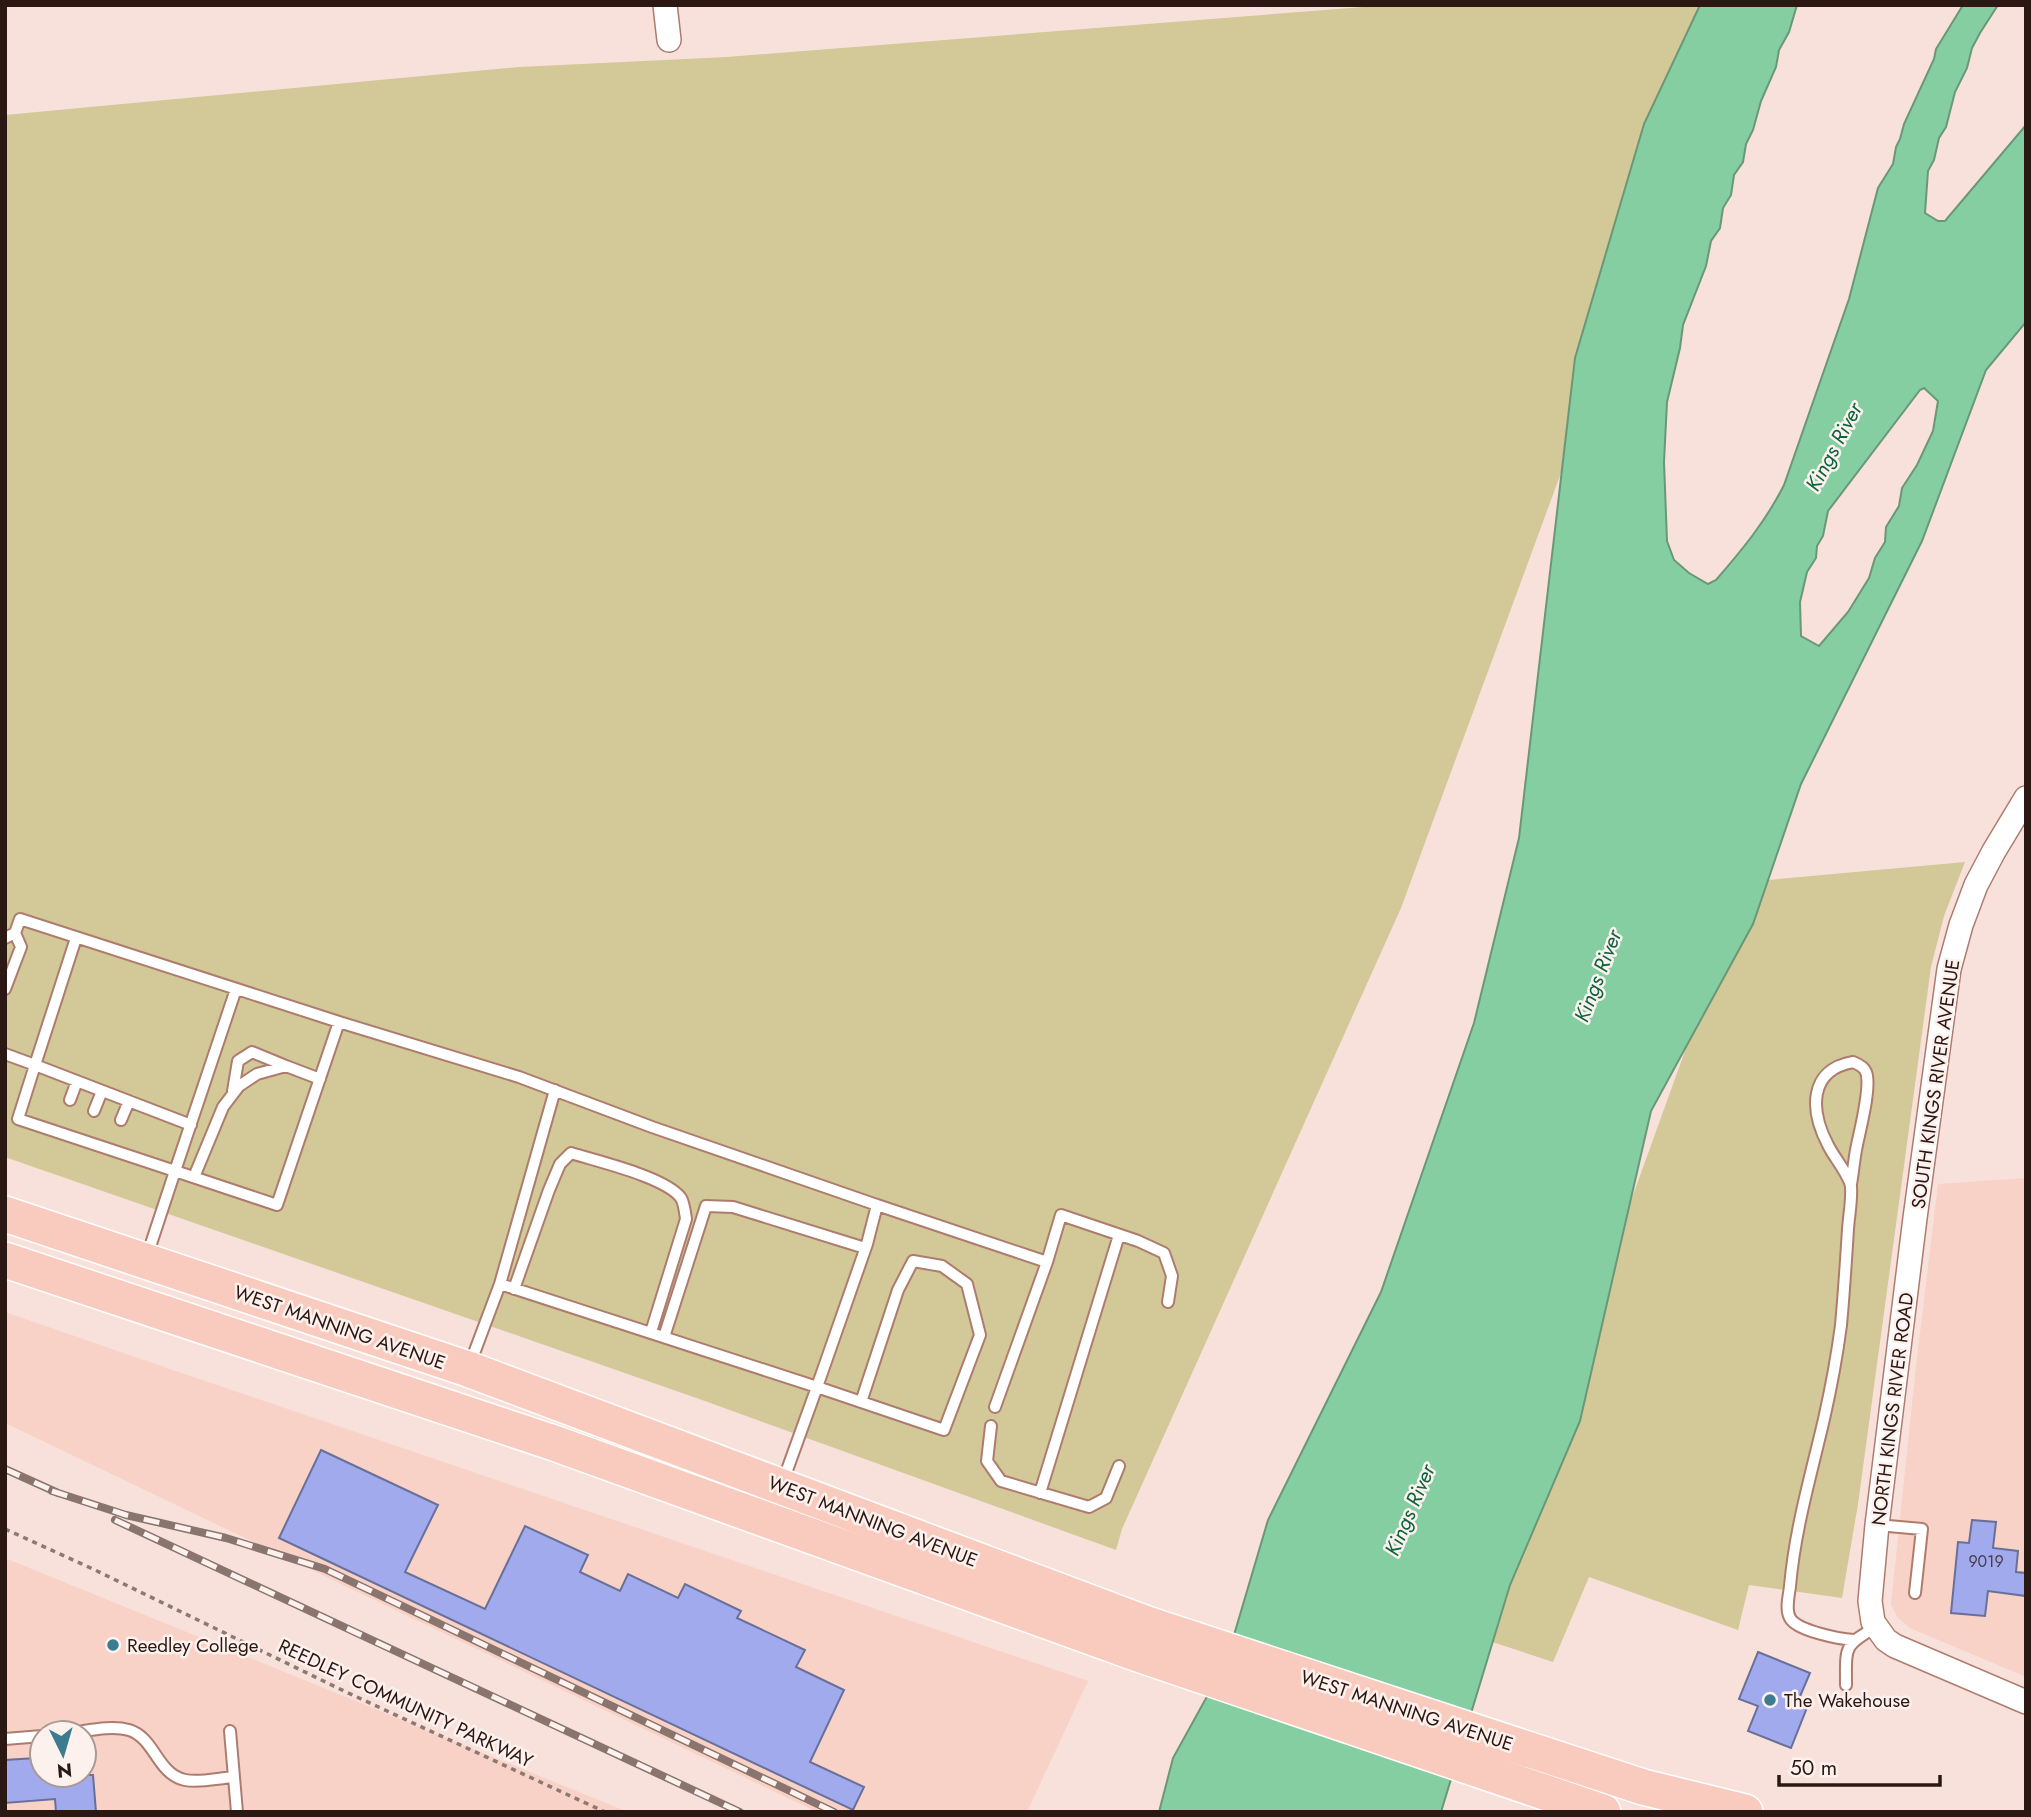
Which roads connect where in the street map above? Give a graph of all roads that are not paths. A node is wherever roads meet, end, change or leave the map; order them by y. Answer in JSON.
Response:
{"nodes":[{"id":1,"x":665,"y":5,"type":"edge"},
{"id":2,"x":669,"y":40,"type":"dead end"},
{"id":3,"x":2026,"y":798,"type":"edge"},
{"id":4,"x":10,"y":936,"type":"edge"},
{"id":5,"x":76,"y":939,"type":"junction"},
{"id":6,"x":5,"y":989,"type":"edge"},
{"id":7,"x":236,"y":989,"type":"junction"},
{"id":8,"x":339,"y":1022,"type":"junction"},
{"id":9,"x":5,"y":1054,"type":"edge"},
{"id":10,"x":35,"y":1065,"type":"junction"},
{"id":11,"x":286,"y":1066,"type":"junction"},
{"id":12,"x":320,"y":1079,"type":"junction"},
{"id":13,"x":76,"y":1081,"type":"junction"},
{"id":14,"x":555,"y":1090,"type":"junction"},
{"id":15,"x":102,"y":1091,"type":"junction"},
{"id":16,"x":233,"y":1094,"type":"junction"},
{"id":17,"x":70,"y":1100,"type":"dead end"},
{"id":18,"x":129,"y":1101,"type":"junction"},
{"id":19,"x":94,"y":1111,"type":"dead end"},
{"id":20,"x":121,"y":1120,"type":"dead end"},
{"id":21,"x":191,"y":1125,"type":"junction"},
{"id":22,"x":175,"y":1171,"type":"junction"},
{"id":23,"x":194,"y":1177,"type":"junction"},
{"id":24,"x":1851,"y":1184,"type":"junction"},
{"id":25,"x":877,"y":1205,"type":"junction"},
{"id":26,"x":5,"y":1214,"type":"edge"},
{"id":27,"x":1915,"y":1218,"type":"joint"},
{"id":28,"x":1119,"y":1235,"type":"junction"},
{"id":29,"x":865,"y":1248,"type":"junction"},
{"id":30,"x":5,"y":1260,"type":"edge"},
{"id":31,"x":145,"y":1261,"type":"junction"},
{"id":32,"x":1047,"y":1262,"type":"junction"},
{"id":33,"x":500,"y":1284,"type":"junction"},
{"id":34,"x":514,"y":1289,"type":"junction"},
{"id":35,"x":1168,"y":1302,"type":"dead end"},
{"id":36,"x":650,"y":1332,"type":"junction"},
{"id":37,"x":664,"y":1337,"type":"junction"},
{"id":38,"x":468,"y":1370,"type":"junction"},
{"id":39,"x":817,"y":1387,"type":"junction"},
{"id":40,"x":861,"y":1402,"type":"junction"},
{"id":41,"x":995,"y":1407,"type":"dead end"},
{"id":42,"x":991,"y":1426,"type":"dead end"},
{"id":43,"x":1119,"y":1466,"type":"dead end"},
{"id":44,"x":781,"y":1486,"type":"junction"},
{"id":45,"x":1040,"y":1493,"type":"junction"},
{"id":46,"x":1877,"y":1525,"type":"junction"},
{"id":47,"x":1915,"y":1593,"type":"dead end"},
{"id":48,"x":1876,"y":1627,"type":"junction"},
{"id":49,"x":1143,"y":1639,"type":"junction"},
{"id":50,"x":1854,"y":1640,"type":"junction"},
{"id":51,"x":1846,"y":1685,"type":"dead end"},
{"id":52,"x":2026,"y":1702,"type":"edge"},
{"id":53,"x":98,"y":1730,"type":"edge"},
{"id":54,"x":230,"y":1731,"type":"dead end"},
{"id":55,"x":28,"y":1737,"type":"edge"},
{"id":56,"x":5,"y":1739,"type":"edge"},
{"id":57,"x":234,"y":1777,"type":"junction"},
{"id":58,"x":237,"y":1812,"type":"edge"},
{"id":59,"x":1603,"y":1812,"type":"edge"},
{"id":60,"x":1745,"y":1812,"type":"edge"}],
"edges":[{"from":1,"to":2,"type":"street"},
{"from":3,"to":27,"type":"street","name":"SOUTH KINGS RIVER AVENUE"},
{"from":4,"to":5,"type":"lane"},
{"from":4,"to":6,"type":"lane"},
{"from":5,"to":7,"type":"lane"},
{"from":5,"to":10,"type":"lane"},
{"from":7,"to":8,"type":"lane"},
{"from":7,"to":21,"type":"lane"},
{"from":8,"to":12,"type":"lane"},
{"from":8,"to":14,"type":"lane"},
{"from":9,"to":10,"type":"lane"},
{"from":10,"to":13,"type":"lane"},
{"from":10,"to":22,"type":"lane"},
{"from":11,"to":12,"type":"lane"},
{"from":11,"to":16,"type":"lane"},
{"from":11,"to":16,"type":"lane"},
{"from":12,"to":23,"type":"lane"},
{"from":13,"to":15,"type":"lane"},
{"from":13,"to":17,"type":"lane"},
{"from":14,"to":25,"type":"lane"},
{"from":14,"to":33,"type":"lane"},
{"from":15,"to":18,"type":"lane"},
{"from":15,"to":19,"type":"lane"},
{"from":16,"to":23,"type":"lane"},
{"from":18,"to":20,"type":"lane"},
{"from":18,"to":21,"type":"lane"},
{"from":21,"to":22,"type":"lane"},
{"from":22,"to":23,"type":"lane"},
{"from":22,"to":31,"type":"lane"},
{"from":24,"to":24,"type":"lane"},
{"from":24,"to":50,"type":"lane"},
{"from":25,"to":29,"type":"lane"},
{"from":25,"to":32,"type":"lane"},
{"from":26,"to":31,"type":"main road","name":"WEST MANNING AVENUE"},
{"from":27,"to":46,"type":"street","name":"NORTH KINGS RIVER ROAD"},
{"from":28,"to":32,"type":"lane"},
{"from":28,"to":35,"type":"lane"},
{"from":28,"to":45,"type":"lane"},
{"from":29,"to":37,"type":"lane"},
{"from":29,"to":39,"type":"lane"},
{"from":30,"to":49,"type":"main road","name":"WEST MANNING AVENUE"},
{"from":31,"to":38,"type":"main road","name":"WEST MANNING AVENUE"},
{"from":32,"to":41,"type":"lane"},
{"from":33,"to":34,"type":"lane"},
{"from":33,"to":38,"type":"lane"},
{"from":34,"to":36,"type":"lane"},
{"from":34,"to":36,"type":"lane"},
{"from":36,"to":37,"type":"lane"},
{"from":37,"to":39,"type":"lane"},
{"from":38,"to":44,"type":"main road","name":"WEST MANNING AVENUE"},
{"from":39,"to":40,"type":"lane"},
{"from":39,"to":44,"type":"lane"},
{"from":40,"to":40,"type":"lane"},
{"from":42,"to":45,"type":"lane"},
{"from":43,"to":45,"type":"lane"},
{"from":44,"to":49,"type":"main road","name":"WEST MANNING AVENUE"},
{"from":46,"to":47,"type":"lane"},
{"from":46,"to":48,"type":"street","name":"NORTH KINGS RIVER ROAD"},
{"from":48,"to":50,"type":"lane"},
{"from":48,"to":52,"type":"street"},
{"from":49,"to":59,"type":"main road","name":"WEST MANNING AVENUE"},
{"from":49,"to":60,"type":"main road","name":"WEST MANNING AVENUE"},
{"from":50,"to":51,"type":"lane"},
{"from":53,"to":57,"type":"lane"},
{"from":54,"to":57,"type":"lane"},
{"from":55,"to":56,"type":"lane"},
{"from":57,"to":58,"type":"lane"}]}
